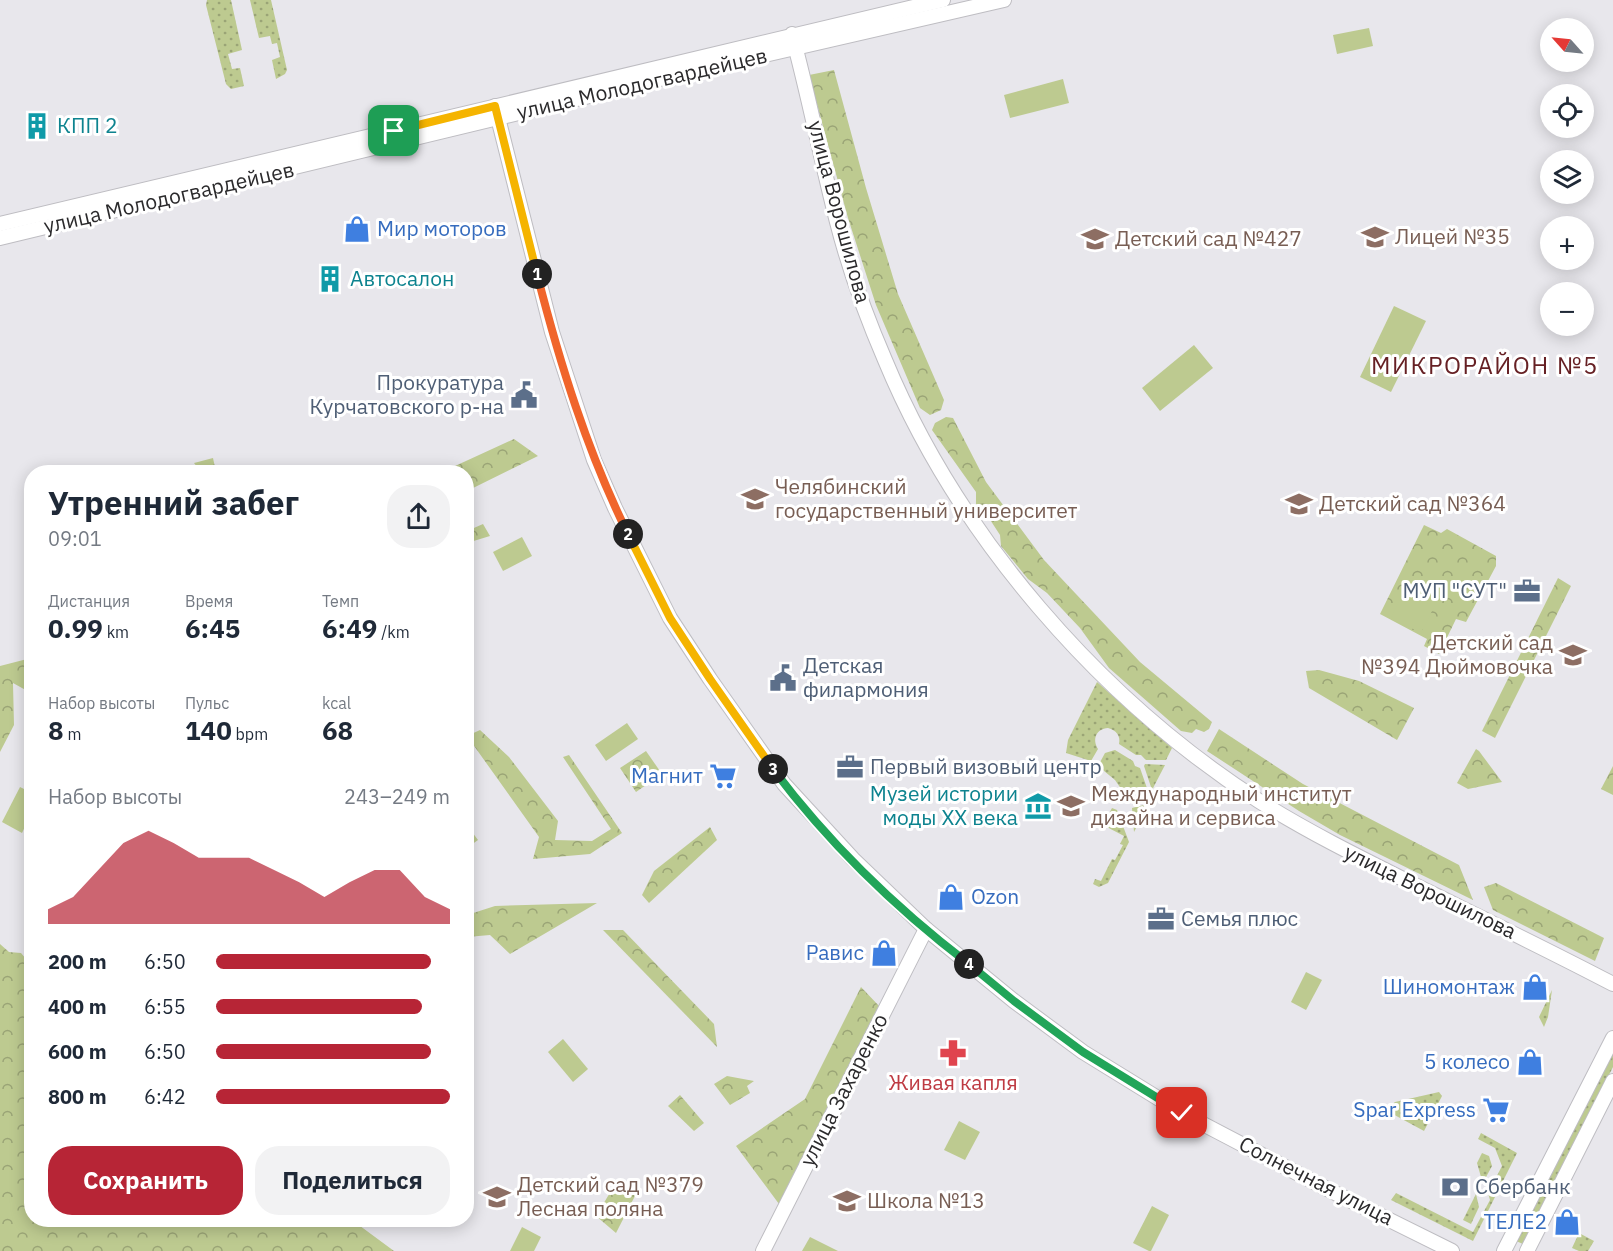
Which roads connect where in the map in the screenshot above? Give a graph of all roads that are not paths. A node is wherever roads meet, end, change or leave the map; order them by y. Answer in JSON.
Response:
{"nodes":[{"id":1,"x":943,"y":0,"type":"edge"},
{"id":2,"x":1004,"y":0,"type":"edge"},
{"id":3,"x":843,"y":30,"type":"junction"},
{"id":4,"x":792,"y":34,"type":"junction"},
{"id":5,"x":796,"y":49,"type":"junction"},
{"id":6,"x":497,"y":112,"type":"junction"},
{"id":7,"x":80,"y":212,"type":"junction"},
{"id":8,"x":0,"y":224,"type":"edge"},
{"id":9,"x":0,"y":238,"type":"edge"},
{"id":10,"x":926,"y":929,"type":"junction"},
{"id":11,"x":1613,"y":984,"type":"edge"},
{"id":12,"x":1613,"y":1038,"type":"edge"},
{"id":13,"x":1613,"y":1081,"type":"edge"},
{"id":14,"x":763,"y":1251,"type":"edge"},
{"id":15,"x":1452,"y":1251,"type":"edge"},
{"id":16,"x":1504,"y":1251,"type":"edge"},
{"id":17,"x":1527,"y":1251,"type":"edge"}],
"edges":[{"from":1,"to":3,"type":"street","name":"улица Молодогвардейцев"},
{"from":2,"to":3,"type":"street","name":"улица Молодогвардейцев"},
{"from":3,"to":4,"type":"street","name":"улица Молодогвардейцев"},
{"from":3,"to":5,"type":"street","name":"улица Молодогвардейцев"},
{"from":4,"to":5,"type":"street","name":"улица Ворошилова"},
{"from":4,"to":6,"type":"street","name":"улица Молодогвардейцев"},
{"from":5,"to":6,"type":"street","name":"улица Молодогвардейцев"},
{"from":5,"to":11,"type":"street","name":"улица Ворошилова"},
{"from":6,"to":7,"type":"street","name":"улица Молодогвардейцев"},
{"from":6,"to":10,"type":"street","name":"Солнечная улица"},
{"from":7,"to":8,"type":"street","name":"улица Молодогвардейцев"},
{"from":7,"to":9,"type":"street","name":"улица Молодогвардейцев"},
{"from":10,"to":14,"type":"street","name":"улица Захаренко"},
{"from":10,"to":15,"type":"street","name":"Солнечная улица"},
{"from":12,"to":16,"type":"street"},
{"from":13,"to":17,"type":"street"}]}
